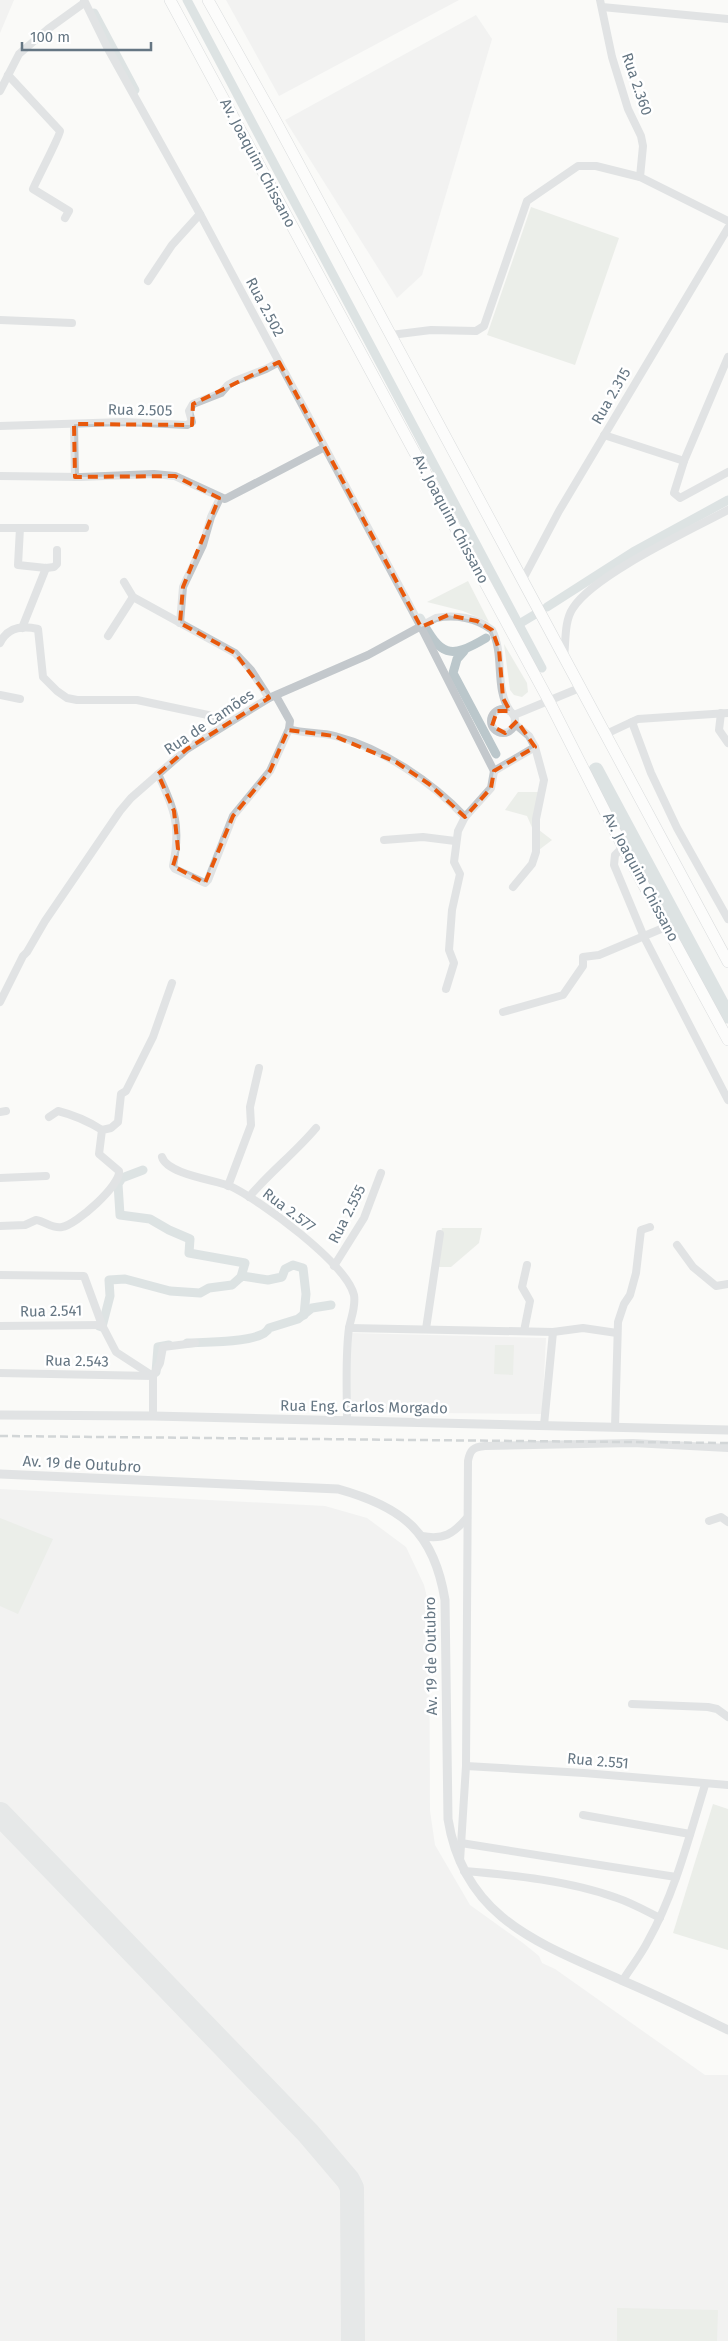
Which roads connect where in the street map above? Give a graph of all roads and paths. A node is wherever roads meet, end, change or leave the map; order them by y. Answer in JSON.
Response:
{"nodes":[{"id":1,"x":170,"y":0,"type":"edge"},
{"id":2,"x":208,"y":0,"type":"edge"},
{"id":3,"x":84,"y":1,"type":"edge"},
{"id":4,"x":601,"y":4,"type":"edge"},
{"id":5,"x":728,"y":18,"type":"edge"},
{"id":6,"x":8,"y":75,"type":"junction"},
{"id":7,"x":0,"y":91,"type":"edge"},
{"id":8,"x":640,"y":177,"type":"junction"},
{"id":9,"x":200,"y":214,"type":"junction"},
{"id":10,"x":65,"y":218,"type":"dead end"},
{"id":11,"x":728,"y":220,"type":"edge"},
{"id":12,"x":728,"y":228,"type":"edge"},
{"id":13,"x":148,"y":281,"type":"dead end"},
{"id":14,"x":0,"y":320,"type":"edge"},
{"id":15,"x":72,"y":323,"type":"dead end"},
{"id":16,"x":391,"y":335,"type":"junction"},
{"id":17,"x":728,"y":357,"type":"edge"},
{"id":18,"x":279,"y":362,"type":"junction"},
{"id":19,"x":74,"y":424,"type":"junction"},
{"id":20,"x":0,"y":426,"type":"edge"},
{"id":21,"x":604,"y":435,"type":"junction"},
{"id":22,"x":323,"y":448,"type":"junction"},
{"id":23,"x":684,"y":461,"type":"junction"},
{"id":24,"x":728,"y":472,"type":"edge"},
{"id":25,"x":0,"y":476,"type":"edge"},
{"id":26,"x":75,"y":477,"type":"junction"},
{"id":27,"x":220,"y":498,"type":"junction"},
{"id":28,"x":728,"y":510,"type":"edge"},
{"id":29,"x":0,"y":528,"type":"edge"},
{"id":30,"x":20,"y":528,"type":"junction"},
{"id":31,"x":85,"y":528,"type":"dead end"},
{"id":32,"x":57,"y":550,"type":"dead end"},
{"id":33,"x":46,"y":568,"type":"junction"},
{"id":34,"x":522,"y":581,"type":"junction"},
{"id":35,"x":124,"y":582,"type":"dead end"},
{"id":36,"x":133,"y":597,"type":"junction"},
{"id":37,"x":180,"y":623,"type":"junction"},
{"id":38,"x":420,"y":627,"type":"junction"},
{"id":39,"x":22,"y":628,"type":"junction"},
{"id":40,"x":108,"y":636,"type":"dead end"},
{"id":41,"x":0,"y":644,"type":"edge"},
{"id":42,"x":564,"y":657,"type":"junction"},
{"id":43,"x":582,"y":687,"type":"junction"},
{"id":44,"x":0,"y":696,"type":"edge"},
{"id":45,"x":273,"y":697,"type":"junction"},
{"id":46,"x":20,"y":699,"type":"dead end"},
{"id":47,"x":549,"y":701,"type":"junction"},
{"id":48,"x":512,"y":713,"type":"junction"},
{"id":49,"x":724,"y":713,"type":"edge"},
{"id":50,"x":632,"y":722,"type":"junction"},
{"id":51,"x":228,"y":723,"type":"junction"},
{"id":52,"x":515,"y":724,"type":"junction"},
{"id":53,"x":289,"y":729,"type":"junction"},
{"id":54,"x":606,"y":734,"type":"junction"},
{"id":55,"x":728,"y":743,"type":"edge"},
{"id":56,"x":535,"y":748,"type":"junction"},
{"id":57,"x":494,"y":771,"type":"junction"},
{"id":58,"x":158,"y":774,"type":"junction"},
{"id":59,"x":466,"y":817,"type":"junction"},
{"id":60,"x":384,"y":840,"type":"dead end"},
{"id":61,"x":456,"y":841,"type":"junction"},
{"id":62,"x":623,"y":847,"type":"junction"},
{"id":63,"x":513,"y":887,"type":"dead end"},
{"id":64,"x":728,"y":919,"type":"edge"},
{"id":65,"x":668,"y":926,"type":"junction"},
{"id":66,"x":644,"y":937,"type":"junction"},
{"id":67,"x":728,"y":962,"type":"edge"},
{"id":68,"x":172,"y":983,"type":"dead end"},
{"id":69,"x":446,"y":990,"type":"dead end"},
{"id":70,"x":0,"y":1002,"type":"edge"},
{"id":71,"x":503,"y":1012,"type":"dead end"},
{"id":72,"x":728,"y":1040,"type":"edge"},
{"id":73,"x":259,"y":1068,"type":"dead end"},
{"id":74,"x":728,"y":1100,"type":"edge"},
{"id":75,"x":49,"y":1117,"type":"dead end"},
{"id":76,"x":316,"y":1128,"type":"dead end"},
{"id":77,"x":102,"y":1130,"type":"junction"},
{"id":78,"x":162,"y":1158,"type":"dead end"},
{"id":79,"x":381,"y":1173,"type":"dead end"},
{"id":80,"x":46,"y":1176,"type":"dead end"},
{"id":81,"x":0,"y":1178,"type":"edge"},
{"id":82,"x":228,"y":1186,"type":"junction"},
{"id":83,"x":250,"y":1197,"type":"junction"},
{"id":84,"x":0,"y":1226,"type":"edge"},
{"id":85,"x":650,"y":1227,"type":"dead end"},
{"id":86,"x":440,"y":1234,"type":"dead end"},
{"id":87,"x":676,"y":1245,"type":"dead end"},
{"id":88,"x":527,"y":1265,"type":"dead end"},
{"id":89,"x":334,"y":1266,"type":"junction"},
{"id":90,"x":0,"y":1275,"type":"edge"},
{"id":91,"x":728,"y":1284,"type":"edge"},
{"id":92,"x":102,"y":1325,"type":"junction"},
{"id":93,"x":0,"y":1326,"type":"edge"},
{"id":94,"x":349,"y":1328,"type":"junction"},
{"id":95,"x":426,"y":1329,"type":"junction"},
{"id":96,"x":524,"y":1331,"type":"junction"},
{"id":97,"x":553,"y":1332,"type":"junction"},
{"id":98,"x":617,"y":1333,"type":"junction"},
{"id":99,"x":195,"y":1343,"type":"dead end"},
{"id":100,"x":0,"y":1373,"type":"edge"},
{"id":101,"x":153,"y":1376,"type":"junction"},
{"id":102,"x":0,"y":1415,"type":"edge"},
{"id":103,"x":153,"y":1416,"type":"junction"},
{"id":104,"x":347,"y":1420,"type":"junction"},
{"id":105,"x":544,"y":1425,"type":"junction"},
{"id":106,"x":614,"y":1427,"type":"junction"},
{"id":107,"x":728,"y":1430,"type":"edge"},
{"id":108,"x":728,"y":1448,"type":"edge"},
{"id":109,"x":0,"y":1474,"type":"edge"},
{"id":110,"x":467,"y":1518,"type":"junction"},
{"id":111,"x":708,"y":1521,"type":"dead end"},
{"id":112,"x":728,"y":1522,"type":"edge"},
{"id":113,"x":422,"y":1536,"type":"junction"},
{"id":114,"x":632,"y":1704,"type":"dead end"},
{"id":115,"x":728,"y":1717,"type":"edge"},
{"id":116,"x":466,"y":1766,"type":"junction"},
{"id":117,"x":705,"y":1785,"type":"junction"},
{"id":118,"x":728,"y":1786,"type":"edge"},
{"id":119,"x":583,"y":1815,"type":"dead end"},
{"id":120,"x":690,"y":1834,"type":"junction"},
{"id":121,"x":461,"y":1843,"type":"junction"},
{"id":122,"x":460,"y":1862,"type":"junction"},
{"id":123,"x":464,"y":1871,"type":"junction"},
{"id":124,"x":676,"y":1877,"type":"junction"},
{"id":125,"x":660,"y":1918,"type":"junction"},
{"id":126,"x":623,"y":1980,"type":"junction"},
{"id":127,"x":728,"y":2030,"type":"edge"}],
"edges":[{"from":1,"to":47,"type":"main road","name":"Av. Joaquim Chissano"},
{"from":2,"to":16,"type":"main road"},
{"from":3,"to":6,"type":"street"},
{"from":3,"to":9,"type":"street","name":"Rua 2.502"},
{"from":4,"to":5,"type":"street"},
{"from":4,"to":8,"type":"street","name":"Rua 2.360"},
{"from":6,"to":7,"type":"street"},
{"from":6,"to":10,"type":"street"},
{"from":8,"to":11,"type":"street"},
{"from":8,"to":16,"type":"street"},
{"from":9,"to":13,"type":"street"},
{"from":9,"to":18,"type":"street","name":"Rua 2.502"},
{"from":12,"to":21,"type":"street","name":"Rua 2.315"},
{"from":14,"to":15,"type":"street"},
{"from":16,"to":34,"type":"main road"},
{"from":17,"to":23,"type":"street"},
{"from":18,"to":19,"type":"street","name":"Rua 2.505"},
{"from":18,"to":22,"type":"street","name":"Rua 2.502"},
{"from":19,"to":20,"type":"street","name":"Rua 2.505"},
{"from":19,"to":26,"type":"street"},
{"from":21,"to":23,"type":"street"},
{"from":21,"to":34,"type":"street","name":"Rua 2.315"},
{"from":22,"to":27,"type":"street"},
{"from":22,"to":38,"type":"street","name":"Rua 2.502"},
{"from":23,"to":24,"type":"street"},
{"from":25,"to":26,"type":"street"},
{"from":26,"to":27,"type":"street"},
{"from":27,"to":37,"type":"street"},
{"from":28,"to":42,"type":"street"},
{"from":29,"to":30,"type":"street"},
{"from":30,"to":31,"type":"street"},
{"from":30,"to":33,"type":"street"},
{"from":32,"to":33,"type":"street"},
{"from":33,"to":39,"type":"street"},
{"from":34,"to":42,"type":"main road"},
{"from":35,"to":36,"type":"street"},
{"from":36,"to":37,"type":"street"},
{"from":36,"to":40,"type":"street"},
{"from":37,"to":45,"type":"street"},
{"from":38,"to":45,"type":"street","name":"Rua de Camões"},
{"from":38,"to":48,"type":"street","name":"Rua de Camões"},
{"from":38,"to":57,"type":"street","name":"Rua 2.502"},
{"from":39,"to":41,"type":"street"},
{"from":39,"to":51,"type":"street"},
{"from":42,"to":43,"type":"main road"},
{"from":43,"to":47,"type":"street"},
{"from":43,"to":54,"type":"main road"},
{"from":44,"to":46,"type":"street"},
{"from":45,"to":51,"type":"street","name":"Rua de Camões"},
{"from":45,"to":53,"type":"street"},
{"from":47,"to":48,"type":"street"},
{"from":47,"to":62,"type":"main road","name":"Av. Joaquim Chissano"},
{"from":48,"to":52,"type":"street"},
{"from":48,"to":52,"type":"street"},
{"from":49,"to":50,"type":"street"},
{"from":49,"to":55,"type":"street"},
{"from":50,"to":54,"type":"street"},
{"from":50,"to":64,"type":"street"},
{"from":51,"to":58,"type":"street","name":"Rua de Camões"},
{"from":52,"to":56,"type":"street"},
{"from":53,"to":58,"type":"street"},
{"from":53,"to":59,"type":"street"},
{"from":54,"to":67,"type":"main road"},
{"from":56,"to":57,"type":"street"},
{"from":56,"to":63,"type":"street"},
{"from":57,"to":59,"type":"street"},
{"from":58,"to":70,"type":"street","name":"Rua de Camões"},
{"from":59,"to":61,"type":"street"},
{"from":60,"to":61,"type":"street"},
{"from":61,"to":69,"type":"street"},
{"from":62,"to":65,"type":"main road","name":"Av. Joaquim Chissano"},
{"from":62,"to":66,"type":"street"},
{"from":65,"to":66,"type":"street"},
{"from":65,"to":72,"type":"main road","name":"Av. Joaquim Chissano"},
{"from":66,"to":71,"type":"street"},
{"from":66,"to":74,"type":"street"},
{"from":68,"to":77,"type":"street"},
{"from":73,"to":82,"type":"street"},
{"from":75,"to":77,"type":"street"},
{"from":76,"to":83,"type":"street"},
{"from":77,"to":84,"type":"street"},
{"from":78,"to":82,"type":"street","name":"Rua 2.577"},
{"from":79,"to":89,"type":"street","name":"Rua 2.555"},
{"from":80,"to":81,"type":"street"},
{"from":82,"to":83,"type":"street","name":"Rua 2.577"},
{"from":83,"to":89,"type":"street","name":"Rua 2.577"},
{"from":85,"to":98,"type":"street"},
{"from":86,"to":95,"type":"street"},
{"from":87,"to":91,"type":"street"},
{"from":88,"to":96,"type":"street"},
{"from":89,"to":94,"type":"street","name":"Rua 2.577"},
{"from":90,"to":92,"type":"street"},
{"from":92,"to":93,"type":"street","name":"Rua 2.541"},
{"from":92,"to":101,"type":"street"},
{"from":94,"to":95,"type":"street"},
{"from":94,"to":104,"type":"street","name":"Rua 2.577"},
{"from":95,"to":96,"type":"street"},
{"from":96,"to":97,"type":"street"},
{"from":97,"to":98,"type":"street"},
{"from":97,"to":105,"type":"street"},
{"from":98,"to":106,"type":"street"},
{"from":99,"to":101,"type":"street"},
{"from":100,"to":101,"type":"street","name":"Rua 2.543"},
{"from":101,"to":103,"type":"street"},
{"from":102,"to":103,"type":"street","name":"Rua Eng. Carlos Morgado"},
{"from":103,"to":104,"type":"street","name":"Rua Eng. Carlos Morgado"},
{"from":104,"to":105,"type":"street","name":"Rua Eng. Carlos Morgado"},
{"from":105,"to":106,"type":"street","name":"Rua Eng. Carlos Morgado"},
{"from":106,"to":107,"type":"street","name":"Rua Eng. Carlos Morgado"},
{"from":108,"to":110,"type":"street"},
{"from":109,"to":113,"type":"street","name":"Av. 19 de Outubro"},
{"from":110,"to":113,"type":"street"},
{"from":110,"to":116,"type":"street"},
{"from":111,"to":112,"type":"street"},
{"from":113,"to":122,"type":"street","name":"Av. 19 de Outubro"},
{"from":114,"to":115,"type":"street"},
{"from":116,"to":117,"type":"street","name":"Rua 2.551"},
{"from":116,"to":121,"type":"street"},
{"from":117,"to":118,"type":"street","name":"Rua 2.551"},
{"from":117,"to":120,"type":"street"},
{"from":119,"to":120,"type":"street"},
{"from":120,"to":124,"type":"street"},
{"from":121,"to":122,"type":"street"},
{"from":121,"to":124,"type":"street"},
{"from":122,"to":123,"type":"street","name":"Av. 19 de Outubro"},
{"from":123,"to":125,"type":"street"},
{"from":123,"to":126,"type":"street","name":"Av. 19 de Outubro"},
{"from":124,"to":125,"type":"street"},
{"from":125,"to":126,"type":"street"},
{"from":126,"to":127,"type":"street","name":"Av. 19 de Outubro"}]}
